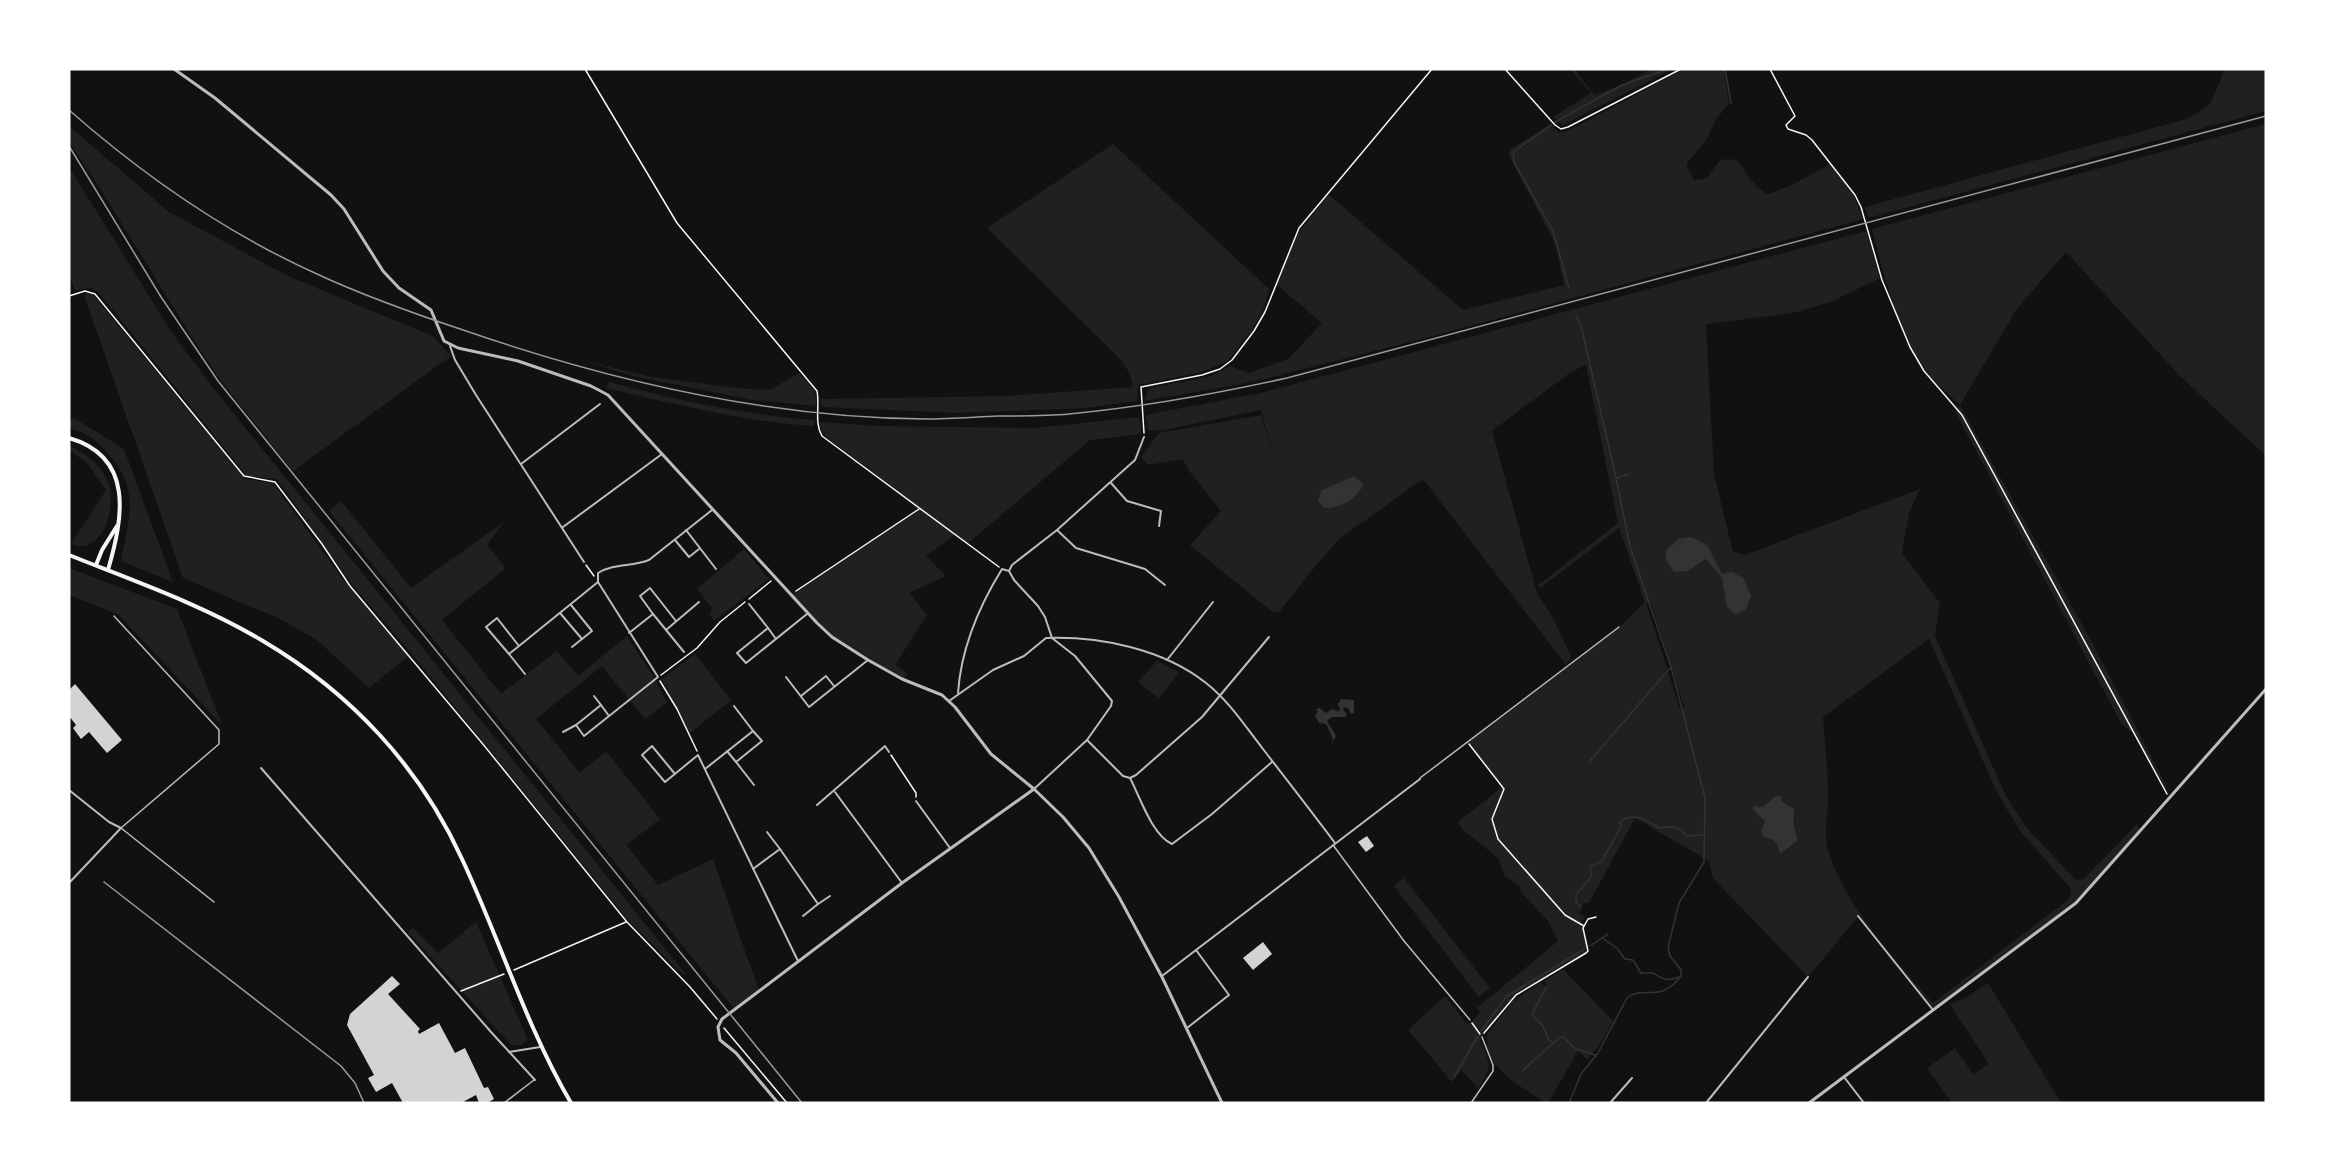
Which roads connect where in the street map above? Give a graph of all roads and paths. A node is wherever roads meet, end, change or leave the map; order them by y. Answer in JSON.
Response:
{"nodes":[{"id":1,"x":174,"y":69,"type":"edge"},
{"id":2,"x":585,"y":69,"type":"edge"},
{"id":3,"x":1432,"y":69,"type":"edge"},
{"id":4,"x":1505,"y":69,"type":"edge"},
{"id":5,"x":1681,"y":69,"type":"edge"},
{"id":6,"x":1770,"y":69,"type":"edge"},
{"id":7,"x":69,"y":296,"type":"edge"},
{"id":8,"x":450,"y":346,"type":"junction"},
{"id":9,"x":600,"y":404,"type":"dead end"},
{"id":10,"x":1144,"y":437,"type":"joint"},
{"id":11,"x":69,"y":438,"type":"edge"},
{"id":12,"x":662,"y":453,"type":"junction"},
{"id":13,"x":520,"y":464,"type":"junction"},
{"id":14,"x":1111,"y":483,"type":"junction"},
{"id":15,"x":920,"y":508,"type":"junction"},
{"id":16,"x":713,"y":509,"type":"junction"},
{"id":17,"x":118,"y":524,"type":"junction"},
{"id":18,"x":1159,"y":526,"type":"dead end"},
{"id":19,"x":563,"y":527,"type":"junction"},
{"id":20,"x":686,"y":530,"type":"junction"},
{"id":21,"x":1057,"y":530,"type":"junction"},
{"id":22,"x":675,"y":540,"type":"junction"},
{"id":23,"x":700,"y":548,"type":"junction"},
{"id":24,"x":69,"y":555,"type":"edge"},
{"id":25,"x":584,"y":562,"type":"joint"},
{"id":26,"x":96,"y":565,"type":"junction"},
{"id":27,"x":717,"y":569,"type":"dead end"},
{"id":28,"x":1002,"y":569,"type":"junction"},
{"id":29,"x":108,"y":570,"type":"junction"},
{"id":30,"x":1009,"y":571,"type":"junction"},
{"id":31,"x":774,"y":578,"type":"junction"},
{"id":32,"x":598,"y":582,"type":"junction"},
{"id":33,"x":1165,"y":585,"type":"dead end"},
{"id":34,"x":790,"y":595,"type":"junction"},
{"id":35,"x":699,"y":602,"type":"dead end"},
{"id":36,"x":1213,"y":602,"type":"dead end"},
{"id":37,"x":571,"y":604,"type":"junction"},
{"id":38,"x":749,"y":604,"type":"dead end"},
{"id":39,"x":560,"y":613,"type":"junction"},
{"id":40,"x":653,"y":614,"type":"junction"},
{"id":41,"x":807,"y":614,"type":"junction"},
{"id":42,"x":114,"y":616,"type":"dead end"},
{"id":43,"x":676,"y":621,"type":"junction"},
{"id":44,"x":1619,"y":627,"type":"dead end"},
{"id":45,"x":768,"y":628,"type":"junction"},
{"id":46,"x":666,"y":630,"type":"junction"},
{"id":47,"x":629,"y":633,"type":"junction"},
{"id":48,"x":1269,"y":637,"type":"dead end"},
{"id":49,"x":1052,"y":638,"type":"junction"},
{"id":50,"x":582,"y":639,"type":"junction"},
{"id":51,"x":776,"y":639,"type":"junction"},
{"id":52,"x":519,"y":646,"type":"junction"},
{"id":53,"x":572,"y":647,"type":"dead end"},
{"id":54,"x":684,"y":651,"type":"dead end"},
{"id":55,"x":508,"y":654,"type":"junction"},
{"id":56,"x":868,"y":660,"type":"junction"},
{"id":57,"x":1167,"y":660,"type":"junction"},
{"id":58,"x":525,"y":674,"type":"dead end"},
{"id":59,"x":658,"y":677,"type":"junction"},
{"id":60,"x":786,"y":677,"type":"dead end"},
{"id":61,"x":834,"y":687,"type":"junction"},
{"id":62,"x":2266,"y":689,"type":"edge"},
{"id":63,"x":958,"y":693,"type":"junction"},
{"id":64,"x":594,"y":696,"type":"dead end"},
{"id":65,"x":801,"y":696,"type":"junction"},
{"id":66,"x":1221,"y":696,"type":"junction"},
{"id":67,"x":949,"y":701,"type":"junction"},
{"id":68,"x":601,"y":705,"type":"junction"},
{"id":69,"x":734,"y":706,"type":"dead end"},
{"id":70,"x":609,"y":716,"type":"junction"},
{"id":71,"x":576,"y":725,"type":"junction"},
{"id":72,"x":753,"y":730,"type":"junction"},
{"id":73,"x":563,"y":732,"type":"dead end"},
{"id":74,"x":1087,"y":740,"type":"junction"},
{"id":75,"x":881,"y":741,"type":"dead end"},
{"id":76,"x":1468,"y":742,"type":"junction"},
{"id":77,"x":885,"y":746,"type":"junction"},
{"id":78,"x":727,"y":751,"type":"junction"},
{"id":79,"x":889,"y":752,"type":"joint"},
{"id":80,"x":698,"y":755,"type":"junction"},
{"id":81,"x":1273,"y":761,"type":"junction"},
{"id":82,"x":736,"y":762,"type":"junction"},
{"id":83,"x":261,"y":768,"type":"dead end"},
{"id":84,"x":705,"y":769,"type":"junction"},
{"id":85,"x":675,"y":774,"type":"junction"},
{"id":86,"x":1130,"y":778,"type":"junction"},
{"id":87,"x":1419,"y":779,"type":"joint"},
{"id":88,"x":754,"y":785,"type":"dead end"},
{"id":89,"x":1034,"y":789,"type":"junction"},
{"id":90,"x":69,"y":790,"type":"edge"},
{"id":91,"x":835,"y":792,"type":"junction"},
{"id":92,"x":2169,"y":798,"type":"junction"},
{"id":93,"x":916,"y":801,"type":"joint"},
{"id":94,"x":817,"y":805,"type":"dead end"},
{"id":95,"x":121,"y":828,"type":"junction"},
{"id":96,"x":767,"y":832,"type":"dead end"},
{"id":97,"x":1334,"y":844,"type":"junction"},
{"id":98,"x":950,"y":848,"type":"junction"},
{"id":99,"x":780,"y":849,"type":"junction"},
{"id":100,"x":753,"y":869,"type":"junction"},
{"id":101,"x":69,"y":883,"type":"edge"},
{"id":102,"x":902,"y":883,"type":"junction"},
{"id":103,"x":830,"y":896,"type":"dead end"},
{"id":104,"x":214,"y":902,"type":"dead end"},
{"id":105,"x":818,"y":904,"type":"junction"},
{"id":106,"x":803,"y":916,"type":"dead end"},
{"id":107,"x":1858,"y":916,"type":"dead end"},
{"id":108,"x":1596,"y":917,"type":"dead end"},
{"id":109,"x":627,"y":922,"type":"junction"},
{"id":110,"x":1584,"y":926,"type":"junction"},
{"id":111,"x":1196,"y":950,"type":"junction"},
{"id":112,"x":798,"y":961,"type":"junction"},
{"id":113,"x":523,"y":966,"type":"dead end"},
{"id":114,"x":496,"y":977,"type":"dead end"},
{"id":115,"x":1162,"y":977,"type":"junction"},
{"id":116,"x":1808,"y":977,"type":"dead end"},
{"id":117,"x":457,"y":993,"type":"junction"},
{"id":118,"x":1933,"y":1011,"type":"junction"},
{"id":119,"x":1470,"y":1020,"type":"joint"},
{"id":120,"x":720,"y":1022,"type":"junction"},
{"id":121,"x":1187,"y":1028,"type":"junction"},
{"id":122,"x":1482,"y":1037,"type":"junction"},
{"id":123,"x":540,"y":1047,"type":"junction"},
{"id":124,"x":509,"y":1052,"type":"junction"},
{"id":125,"x":1844,"y":1077,"type":"junction"},
{"id":126,"x":1632,"y":1078,"type":"dead end"},
{"id":127,"x":535,"y":1080,"type":"joint"},
{"id":128,"x":504,"y":1103,"type":"edge"},
{"id":129,"x":571,"y":1103,"type":"edge"},
{"id":130,"x":778,"y":1103,"type":"edge"},
{"id":131,"x":787,"y":1103,"type":"edge"},
{"id":132,"x":1222,"y":1103,"type":"edge"},
{"id":133,"x":1471,"y":1103,"type":"edge"},
{"id":134,"x":1610,"y":1103,"type":"edge"},
{"id":135,"x":1706,"y":1103,"type":"edge"},
{"id":136,"x":1809,"y":1103,"type":"edge"},
{"id":137,"x":1864,"y":1103,"type":"edge"}],
"edges":[{"from":1,"to":8,"type":"street"},
{"from":2,"to":15,"type":"path"},
{"from":3,"to":10,"type":"path"},
{"from":4,"to":5,"type":"path"},
{"from":6,"to":92,"type":"path"},
{"from":7,"to":109,"type":"path"},
{"from":8,"to":12,"type":"street"},
{"from":8,"to":13,"type":"street"},
{"from":9,"to":13,"type":"street"},
{"from":10,"to":14,"type":"street"},
{"from":11,"to":17,"type":"main road"},
{"from":12,"to":16,"type":"street"},
{"from":12,"to":19,"type":"street"},
{"from":13,"to":19,"type":"street"},
{"from":14,"to":18,"type":"street"},
{"from":14,"to":21,"type":"street"},
{"from":15,"to":28,"type":"path"},
{"from":15,"to":34,"type":"path"},
{"from":16,"to":20,"type":"street"},
{"from":16,"to":31,"type":"street"},
{"from":17,"to":26,"type":"main road"},
{"from":17,"to":29,"type":"main road"},
{"from":19,"to":25,"type":"street"},
{"from":20,"to":22,"type":"street"},
{"from":20,"to":23,"type":"street"},
{"from":21,"to":30,"type":"street"},
{"from":21,"to":33,"type":"street"},
{"from":22,"to":23,"type":"street"},
{"from":22,"to":32,"type":"street"},
{"from":23,"to":27,"type":"street"},
{"from":24,"to":26,"type":"main road"},
{"from":25,"to":32,"type":"path"},
{"from":26,"to":29,"type":"main road"},
{"from":28,"to":30,"type":"street"},
{"from":28,"to":63,"type":"street"},
{"from":29,"to":123,"type":"main road"},
{"from":30,"to":49,"type":"street"},
{"from":31,"to":34,"type":"street"},
{"from":31,"to":59,"type":"path"},
{"from":32,"to":37,"type":"street"},
{"from":32,"to":47,"type":"street"},
{"from":34,"to":41,"type":"street"},
{"from":35,"to":43,"type":"street"},
{"from":36,"to":57,"type":"street"},
{"from":37,"to":39,"type":"street"},
{"from":37,"to":50,"type":"street"},
{"from":38,"to":45,"type":"street"},
{"from":39,"to":50,"type":"street"},
{"from":39,"to":52,"type":"street"},
{"from":40,"to":43,"type":"street"},
{"from":40,"to":46,"type":"street"},
{"from":40,"to":47,"type":"street"},
{"from":41,"to":51,"type":"street"},
{"from":41,"to":56,"type":"street"},
{"from":42,"to":95,"type":"lane"},
{"from":43,"to":46,"type":"street"},
{"from":44,"to":76,"type":"lane"},
{"from":45,"to":51,"type":"street"},
{"from":45,"to":51,"type":"street"},
{"from":46,"to":54,"type":"street"},
{"from":47,"to":59,"type":"street"},
{"from":48,"to":66,"type":"street"},
{"from":49,"to":57,"type":"street"},
{"from":49,"to":63,"type":"street"},
{"from":49,"to":74,"type":"street"},
{"from":50,"to":53,"type":"street"},
{"from":52,"to":55,"type":"street"},
{"from":52,"to":55,"type":"street"},
{"from":55,"to":58,"type":"street"},
{"from":56,"to":61,"type":"street"},
{"from":56,"to":67,"type":"street"},
{"from":57,"to":66,"type":"street"},
{"from":59,"to":70,"type":"street"},
{"from":59,"to":80,"type":"path"},
{"from":60,"to":65,"type":"street"},
{"from":61,"to":65,"type":"street"},
{"from":61,"to":65,"type":"street"},
{"from":62,"to":92,"type":"street"},
{"from":63,"to":67,"type":"street"},
{"from":64,"to":68,"type":"street"},
{"from":66,"to":81,"type":"street"},
{"from":66,"to":86,"type":"street"},
{"from":67,"to":89,"type":"street"},
{"from":68,"to":70,"type":"street"},
{"from":68,"to":71,"type":"street"},
{"from":69,"to":72,"type":"street"},
{"from":70,"to":71,"type":"street"},
{"from":71,"to":73,"type":"street"},
{"from":72,"to":78,"type":"street"},
{"from":72,"to":82,"type":"street"},
{"from":74,"to":86,"type":"street"},
{"from":74,"to":89,"type":"street"},
{"from":75,"to":77,"type":"street"},
{"from":76,"to":87,"type":"lane"},
{"from":76,"to":110,"type":"path"},
{"from":77,"to":79,"type":"street"},
{"from":77,"to":91,"type":"street"},
{"from":78,"to":82,"type":"street"},
{"from":78,"to":84,"type":"street"},
{"from":79,"to":93,"type":"path"},
{"from":80,"to":84,"type":"street"},
{"from":80,"to":85,"type":"street"},
{"from":81,"to":86,"type":"street"},
{"from":81,"to":97,"type":"street"},
{"from":82,"to":88,"type":"street"},
{"from":83,"to":117,"type":"street"},
{"from":84,"to":100,"type":"street"},
{"from":85,"to":85,"type":"street"},
{"from":87,"to":97,"type":"street"},
{"from":89,"to":98,"type":"street"},
{"from":89,"to":115,"type":"street"},
{"from":90,"to":95,"type":"street"},
{"from":91,"to":94,"type":"street"},
{"from":91,"to":102,"type":"street"},
{"from":92,"to":118,"type":"street"},
{"from":93,"to":98,"type":"street"},
{"from":95,"to":101,"type":"street"},
{"from":95,"to":104,"type":"lane"},
{"from":96,"to":99,"type":"street"},
{"from":97,"to":111,"type":"street"},
{"from":97,"to":119,"type":"lane"},
{"from":98,"to":102,"type":"street"},
{"from":99,"to":100,"type":"street"},
{"from":99,"to":105,"type":"street"},
{"from":100,"to":112,"type":"street"},
{"from":102,"to":112,"type":"street"},
{"from":103,"to":105,"type":"street"},
{"from":105,"to":106,"type":"street"},
{"from":107,"to":118,"type":"street"},
{"from":108,"to":110,"type":"path"},
{"from":109,"to":113,"type":"path"},
{"from":109,"to":120,"type":"path"},
{"from":110,"to":122,"type":"path"},
{"from":111,"to":115,"type":"street"},
{"from":111,"to":121,"type":"street"},
{"from":112,"to":120,"type":"street"},
{"from":114,"to":117,"type":"path"},
{"from":115,"to":121,"type":"street"},
{"from":116,"to":135,"type":"street"},
{"from":117,"to":124,"type":"street"},
{"from":118,"to":125,"type":"street"},
{"from":119,"to":122,"type":"path"},
{"from":120,"to":130,"type":"street"},
{"from":120,"to":131,"type":"path"},
{"from":121,"to":132,"type":"street"},
{"from":122,"to":133,"type":"lane"},
{"from":123,"to":124,"type":"street"},
{"from":123,"to":129,"type":"main road"},
{"from":124,"to":127,"type":"street"},
{"from":125,"to":136,"type":"street"},
{"from":125,"to":137,"type":"street"},
{"from":126,"to":134,"type":"street"},
{"from":127,"to":128,"type":"lane"}]}
